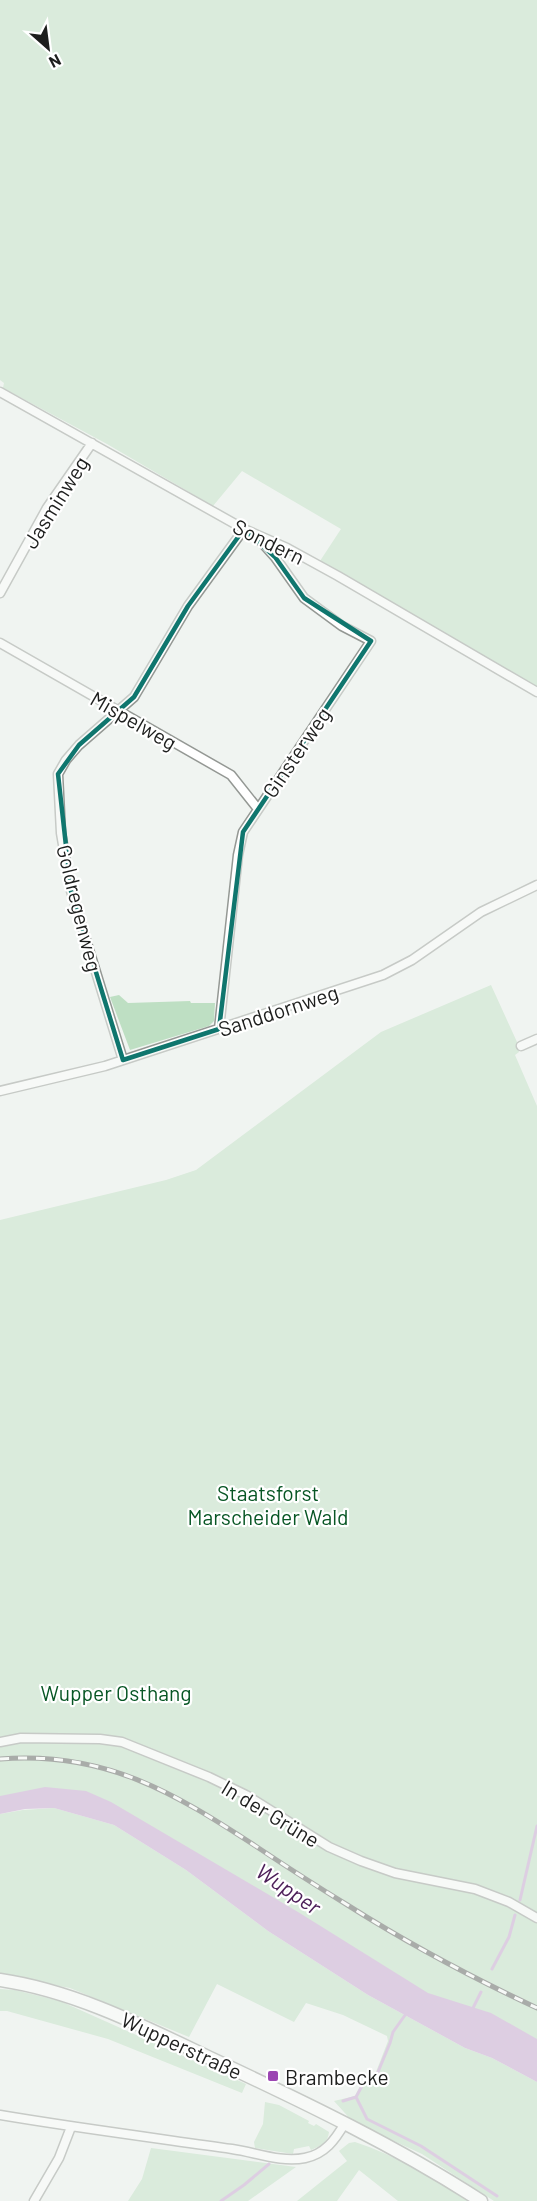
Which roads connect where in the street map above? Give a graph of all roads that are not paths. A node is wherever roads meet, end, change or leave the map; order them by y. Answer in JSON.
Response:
{"nodes":[{"id":1,"x":0,"y":392,"type":"edge"},
{"id":2,"x":92,"y":443,"type":"junction"},
{"id":3,"x":243,"y":530,"type":"junction"},
{"id":4,"x":254,"y":534,"type":"junction"},
{"id":5,"x":0,"y":593,"type":"edge"},
{"id":6,"x":0,"y":643,"type":"edge"},
{"id":7,"x":537,"y":692,"type":"edge"},
{"id":8,"x":117,"y":710,"type":"junction"},
{"id":9,"x":258,"y":809,"type":"junction"},
{"id":10,"x":537,"y":885,"type":"edge"},
{"id":11,"x":219,"y":1029,"type":"junction"},
{"id":12,"x":537,"y":1039,"type":"edge"},
{"id":13,"x":521,"y":1046,"type":"dead end"},
{"id":14,"x":123,"y":1060,"type":"junction"},
{"id":15,"x":0,"y":1091,"type":"edge"},
{"id":16,"x":0,"y":1742,"type":"edge"},
{"id":17,"x":537,"y":1918,"type":"edge"},
{"id":18,"x":0,"y":1980,"type":"edge"},
{"id":19,"x":0,"y":2115,"type":"edge"},
{"id":20,"x":345,"y":2123,"type":"junction"},
{"id":21,"x":71,"y":2127,"type":"junction"},
{"id":22,"x":34,"y":2201,"type":"edge"},
{"id":23,"x":481,"y":2201,"type":"edge"}],
"edges":[{"from":1,"to":2,"type":"street","name":"Sondern"},
{"from":2,"to":3,"type":"street","name":"Sondern"},
{"from":2,"to":5,"type":"street","name":"Jasminweg"},
{"from":3,"to":4,"type":"street","name":"Sondern"},
{"from":3,"to":8,"type":"street","name":"Goldregenweg"},
{"from":4,"to":7,"type":"street","name":"Sondern"},
{"from":4,"to":9,"type":"street","name":"Ginsterweg"},
{"from":6,"to":8,"type":"street","name":"Mispelweg"},
{"from":8,"to":9,"type":"street","name":"Mispelweg"},
{"from":8,"to":14,"type":"street","name":"Goldregenweg"},
{"from":9,"to":11,"type":"street","name":"Ginsterweg"},
{"from":10,"to":11,"type":"street","name":"Sanddornweg"},
{"from":11,"to":14,"type":"street","name":"Sanddornweg"},
{"from":12,"to":13,"type":"street"},
{"from":14,"to":15,"type":"street","name":"Sanddornweg"},
{"from":16,"to":17,"type":"street","name":"In der Grüne"},
{"from":18,"to":20,"type":"main road","name":"Wupperstraße"},
{"from":19,"to":21,"type":"street"},
{"from":20,"to":21,"type":"street"},
{"from":20,"to":23,"type":"main road","name":"Wupperstraße"},
{"from":21,"to":22,"type":"street"}]}
